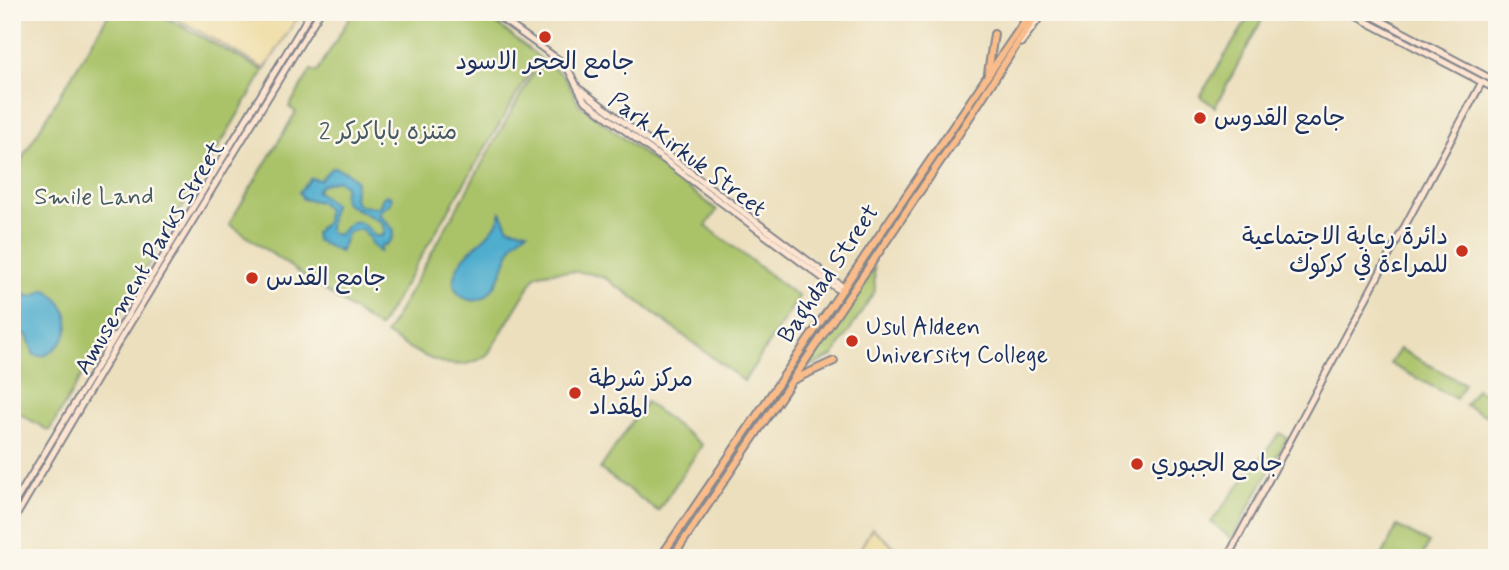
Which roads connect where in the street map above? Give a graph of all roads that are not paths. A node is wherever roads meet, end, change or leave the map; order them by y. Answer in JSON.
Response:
{"nodes":[{"id":1,"x":311,"y":12,"type":"edge"},
{"id":2,"x":492,"y":12,"type":"edge"},
{"id":3,"x":1029,"y":12,"type":"edge"},
{"id":4,"x":1038,"y":12,"type":"edge"},
{"id":5,"x":1044,"y":12,"type":"edge"},
{"id":6,"x":1348,"y":12,"type":"edge"},
{"id":7,"x":1366,"y":12,"type":"edge"},
{"id":8,"x":319,"y":14,"type":"edge"},
{"id":9,"x":994,"y":34,"type":"dead end"},
{"id":10,"x":1005,"y":57,"type":"junction"},
{"id":11,"x":988,"y":74,"type":"junction"},
{"id":12,"x":1482,"y":82,"type":"junction"},
{"id":13,"x":1497,"y":82,"type":"edge"},
{"id":14,"x":1497,"y":90,"type":"edge"},
{"id":15,"x":841,"y":289,"type":"junction"},
{"id":16,"x":834,"y":361,"type":"dead end"},
{"id":17,"x":791,"y":381,"type":"junction"},
{"id":18,"x":756,"y":416,"type":"junction"},
{"id":19,"x":764,"y":422,"type":"junction"},
{"id":20,"x":12,"y":507,"type":"edge"},
{"id":21,"x":12,"y":523,"type":"edge"},
{"id":22,"x":660,"y":558,"type":"edge"},
{"id":23,"x":672,"y":558,"type":"edge"},
{"id":24,"x":1227,"y":558,"type":"edge"}],
"edges":[{"from":1,"to":8,"type":"main road"},
{"from":1,"to":20,"type":"main road","name":"Amusement Parks Street"},
{"from":2,"to":15,"type":"main road","name":"Park Kirkuk Street"},
{"from":3,"to":10,"type":"main road","name":"Baghdad Street"},
{"from":4,"to":10,"type":"main road","name":"Baghdad Street"},
{"from":5,"to":10,"type":"main road"},
{"from":6,"to":12,"type":"main road"},
{"from":7,"to":13,"type":"main road"},
{"from":8,"to":21,"type":"main road","name":"Amusement Parks Street"},
{"from":9,"to":11,"type":"main road"},
{"from":10,"to":11,"type":"main road","name":"Baghdad Street"},
{"from":10,"to":17,"type":"main road","name":"Baghdad Street"},
{"from":11,"to":15,"type":"main road","name":"Baghdad Street"},
{"from":12,"to":14,"type":"main road"},
{"from":12,"to":24,"type":"main road"},
{"from":15,"to":18,"type":"main road","name":"Baghdad Street"},
{"from":16,"to":17,"type":"main road"},
{"from":17,"to":19,"type":"main road","name":"Baghdad Street"},
{"from":18,"to":19,"type":"main road"},
{"from":18,"to":22,"type":"main road","name":"Baghdad Street"},
{"from":19,"to":23,"type":"main road","name":"Baghdad Street"}]}
